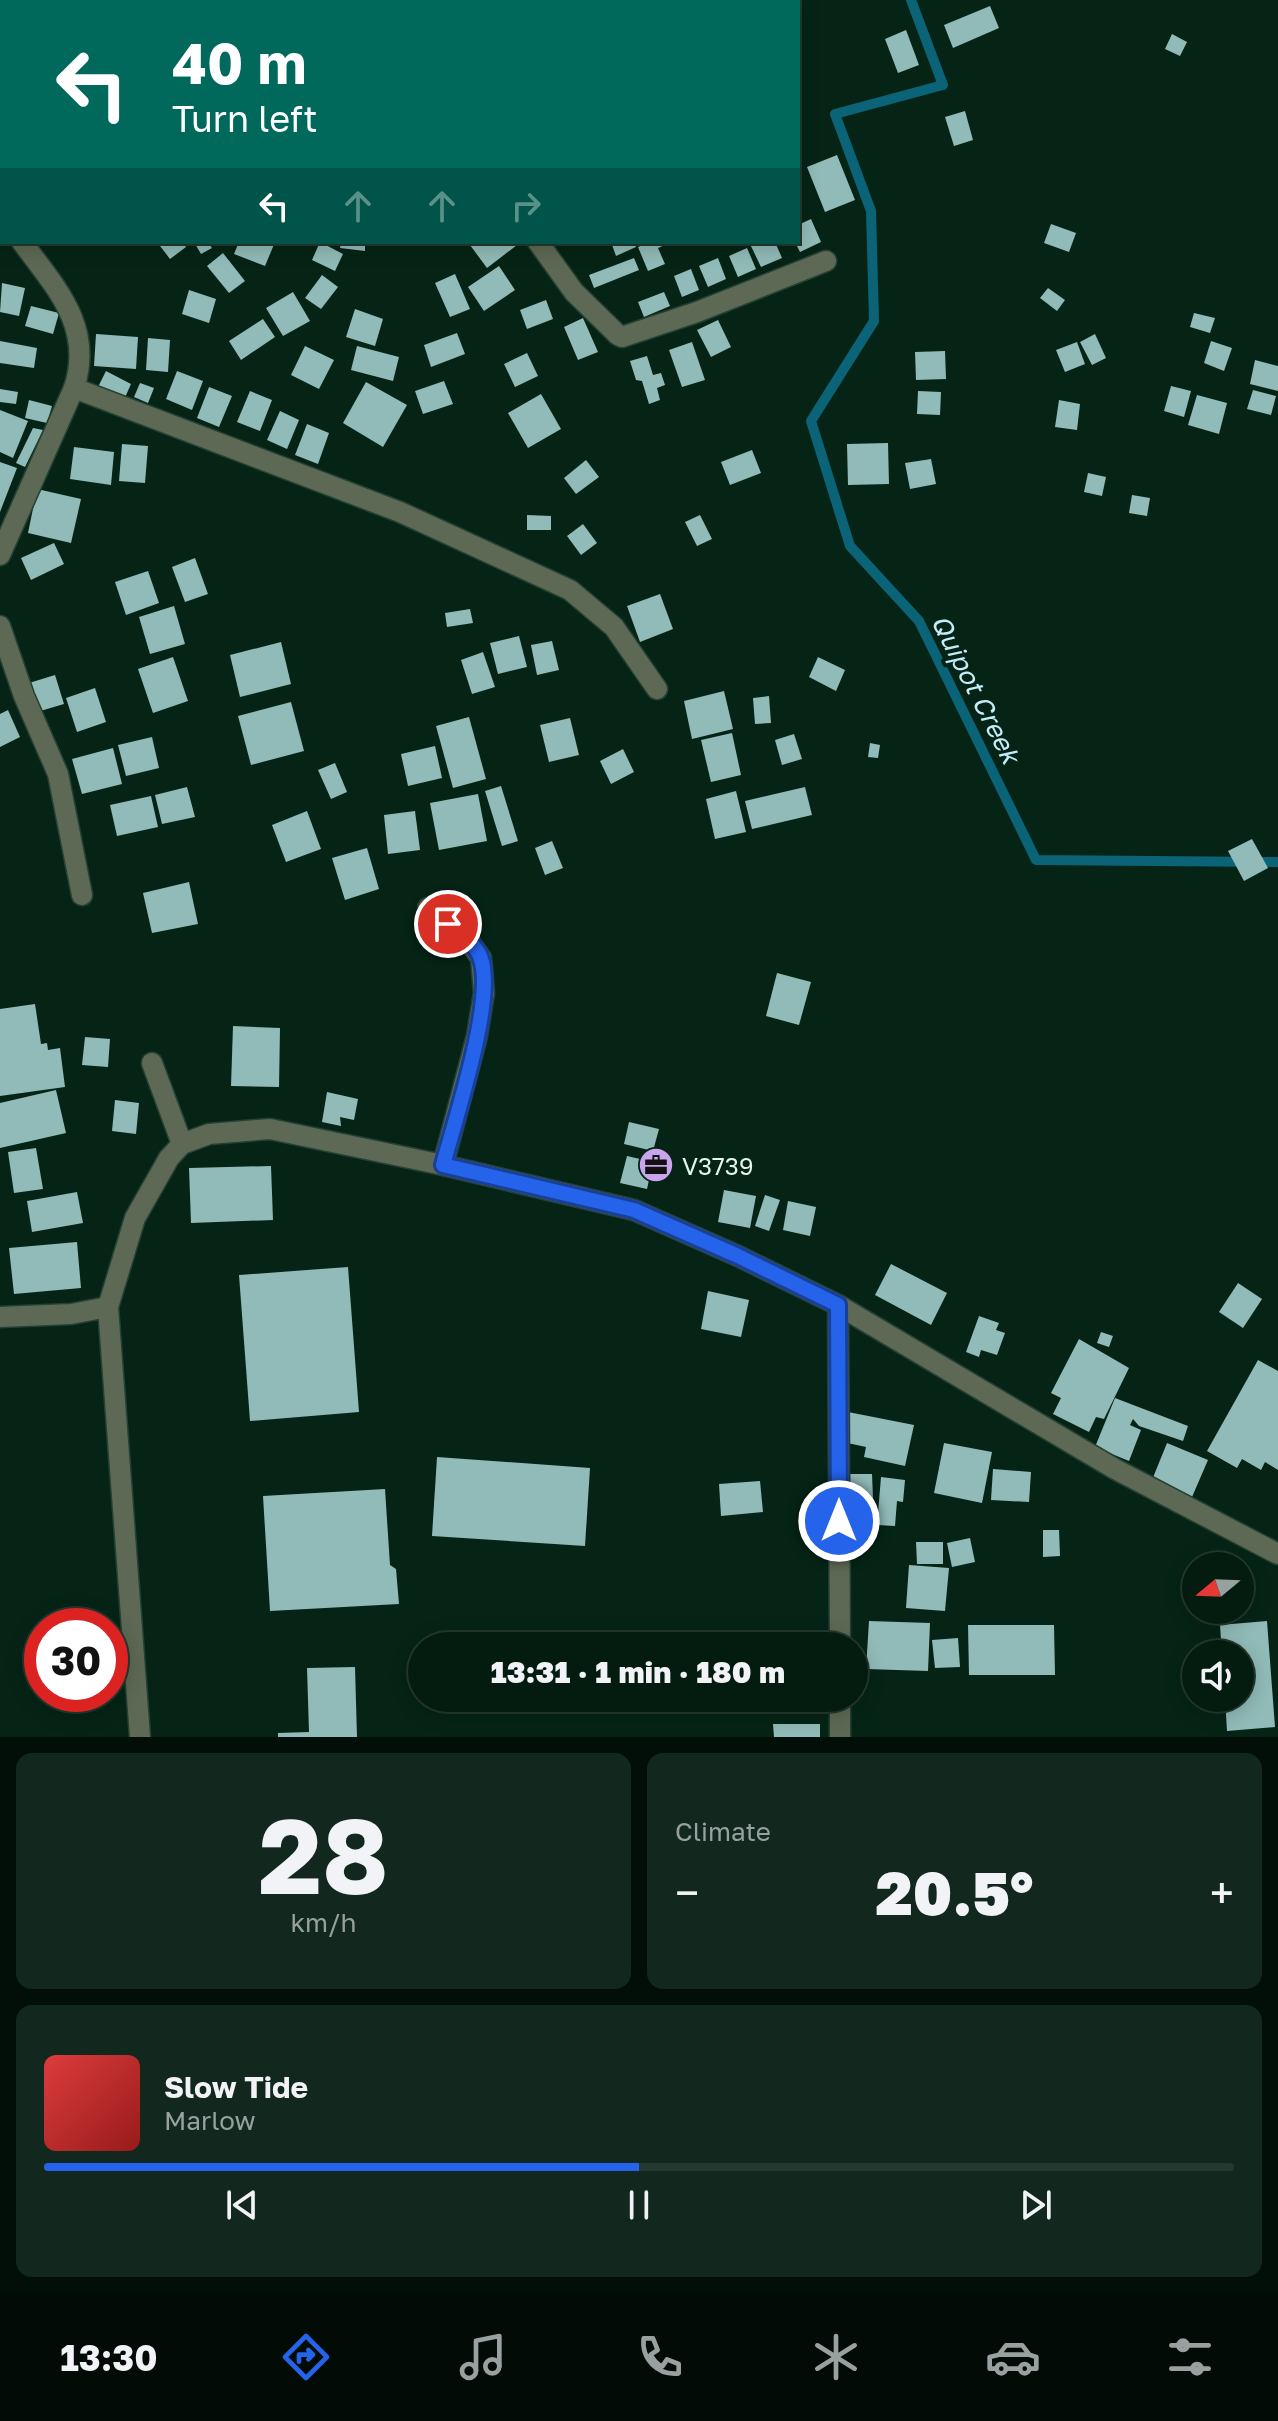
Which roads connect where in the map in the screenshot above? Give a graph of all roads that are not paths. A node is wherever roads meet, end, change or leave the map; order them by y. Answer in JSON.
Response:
{"nodes":[{"id":1,"x":23,"y":244,"type":"edge"},
{"id":2,"x":539,"y":244,"type":"edge"},
{"id":3,"x":826,"y":261,"type":"dead end"},
{"id":4,"x":74,"y":388,"type":"junction"},
{"id":5,"x":0,"y":555,"type":"edge"},
{"id":6,"x":0,"y":626,"type":"edge"},
{"id":7,"x":657,"y":689,"type":"dead end"},
{"id":8,"x":82,"y":895,"type":"dead end"},
{"id":9,"x":428,"y":908,"type":"dead end"},
{"id":10,"x":152,"y":1063,"type":"dead end"},
{"id":11,"x":182,"y":1144,"type":"junction"},
{"id":12,"x":443,"y":1165,"type":"junction"},
{"id":13,"x":838,"y":1305,"type":"junction"},
{"id":14,"x":108,"y":1307,"type":"junction"},
{"id":15,"x":0,"y":1317,"type":"edge"},
{"id":16,"x":1278,"y":1554,"type":"edge"},
{"id":17,"x":840,"y":1632,"type":"edge"},
{"id":18,"x":840,"y":1712,"type":"edge"},
{"id":19,"x":140,"y":1737,"type":"edge"},
{"id":20,"x":840,"y":1737,"type":"edge"}],
"edges":[{"from":1,"to":4,"type":"street"},
{"from":2,"to":3,"type":"street"},
{"from":4,"to":5,"type":"street"},
{"from":4,"to":7,"type":"street"},
{"from":6,"to":8,"type":"street"},
{"from":9,"to":12,"type":"street"},
{"from":10,"to":11,"type":"street"},
{"from":11,"to":12,"type":"street"},
{"from":11,"to":14,"type":"street"},
{"from":12,"to":13,"type":"street"},
{"from":13,"to":16,"type":"street"},
{"from":13,"to":17,"type":"street"},
{"from":14,"to":15,"type":"street"},
{"from":14,"to":19,"type":"street"},
{"from":18,"to":20,"type":"street"}]}
